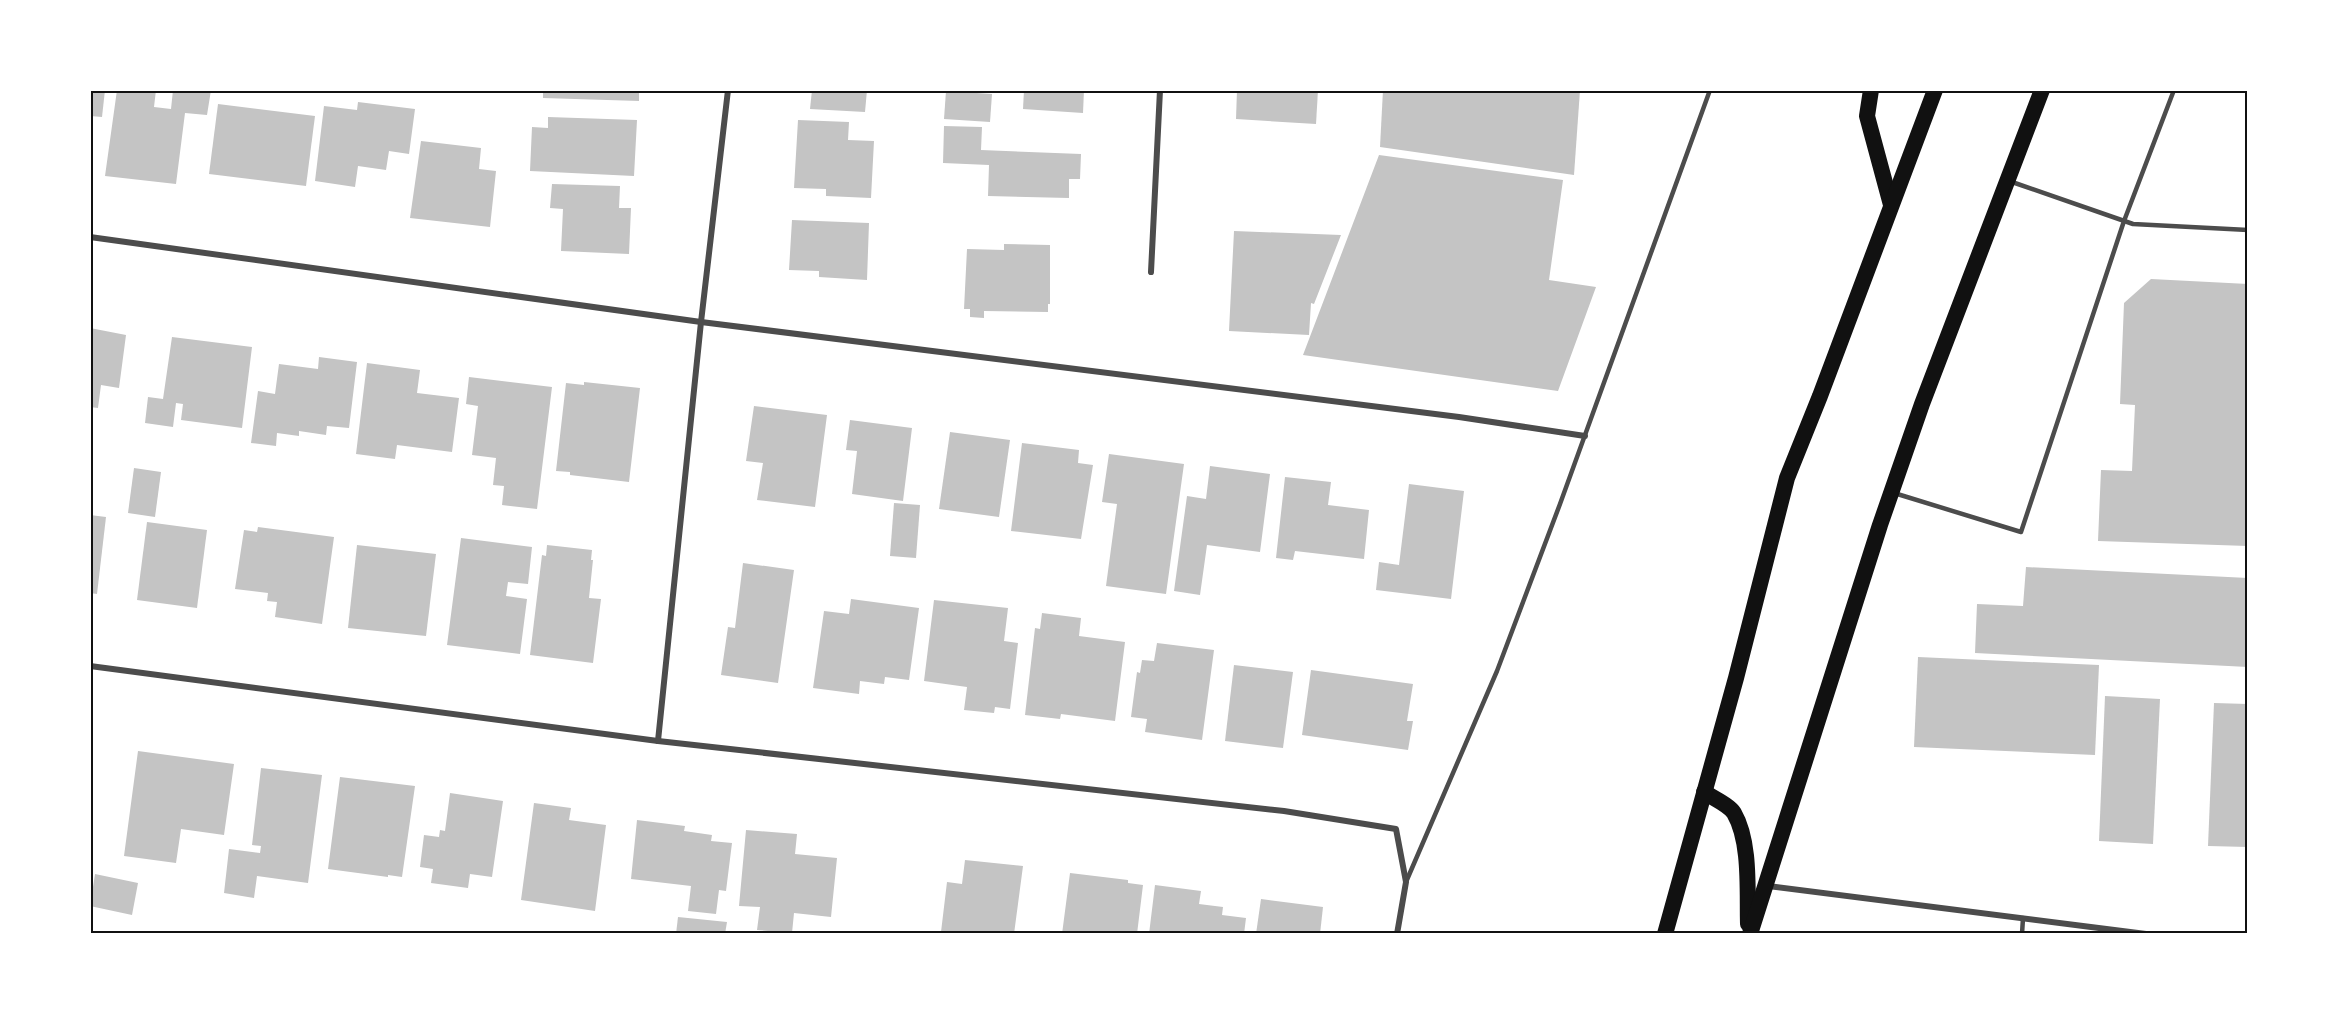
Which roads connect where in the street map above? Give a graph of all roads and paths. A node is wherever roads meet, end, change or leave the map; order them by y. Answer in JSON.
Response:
{"nodes":[{"id":1,"x":728,"y":90,"type":"edge"},
{"id":2,"x":1160,"y":90,"type":"edge"},
{"id":3,"x":1710,"y":90,"type":"edge"},
{"id":4,"x":1871,"y":90,"type":"edge"},
{"id":5,"x":1935,"y":90,"type":"edge"},
{"id":6,"x":2042,"y":90,"type":"edge"},
{"id":7,"x":2174,"y":90,"type":"edge"},
{"id":8,"x":2007,"y":180,"type":"junction"},
{"id":9,"x":1891,"y":205,"type":"junction"},
{"id":10,"x":2124,"y":221,"type":"junction"},
{"id":11,"x":2248,"y":230,"type":"edge"},
{"id":12,"x":90,"y":237,"type":"edge"},
{"id":13,"x":1151,"y":272,"type":"dead end"},
{"id":14,"x":701,"y":322,"type":"junction"},
{"id":15,"x":1585,"y":435,"type":"junction"},
{"id":16,"x":1893,"y":492,"type":"junction"},
{"id":17,"x":90,"y":666,"type":"edge"},
{"id":18,"x":658,"y":741,"type":"junction"},
{"id":19,"x":1704,"y":792,"type":"junction"},
{"id":20,"x":1406,"y":882,"type":"junction"},
{"id":21,"x":1764,"y":885,"type":"junction"},
{"id":22,"x":2024,"y":918,"type":"junction"},
{"id":23,"x":1397,"y":934,"type":"edge"},
{"id":24,"x":1665,"y":934,"type":"edge"},
{"id":25,"x":1749,"y":934,"type":"edge"},
{"id":26,"x":2022,"y":934,"type":"edge"},
{"id":27,"x":2146,"y":934,"type":"edge"}],
"edges":[{"from":1,"to":14,"type":"street"},
{"from":2,"to":13,"type":"street"},
{"from":3,"to":15,"type":"lane"},
{"from":4,"to":9,"type":"highway"},
{"from":5,"to":9,"type":"highway"},
{"from":6,"to":8,"type":"highway"},
{"from":7,"to":10,"type":"lane"},
{"from":8,"to":10,"type":"lane"},
{"from":8,"to":16,"type":"highway"},
{"from":9,"to":19,"type":"highway"},
{"from":10,"to":11,"type":"lane"},
{"from":10,"to":16,"type":"lane"},
{"from":12,"to":14,"type":"street"},
{"from":14,"to":15,"type":"street"},
{"from":14,"to":18,"type":"street"},
{"from":15,"to":20,"type":"lane"},
{"from":16,"to":21,"type":"highway"},
{"from":17,"to":18,"type":"street"},
{"from":18,"to":20,"type":"street"},
{"from":19,"to":24,"type":"highway"},
{"from":19,"to":25,"type":"highway"},
{"from":20,"to":23,"type":"street"},
{"from":21,"to":22,"type":"street"},
{"from":21,"to":25,"type":"highway"},
{"from":22,"to":26,"type":"lane"},
{"from":22,"to":27,"type":"street"}]}
